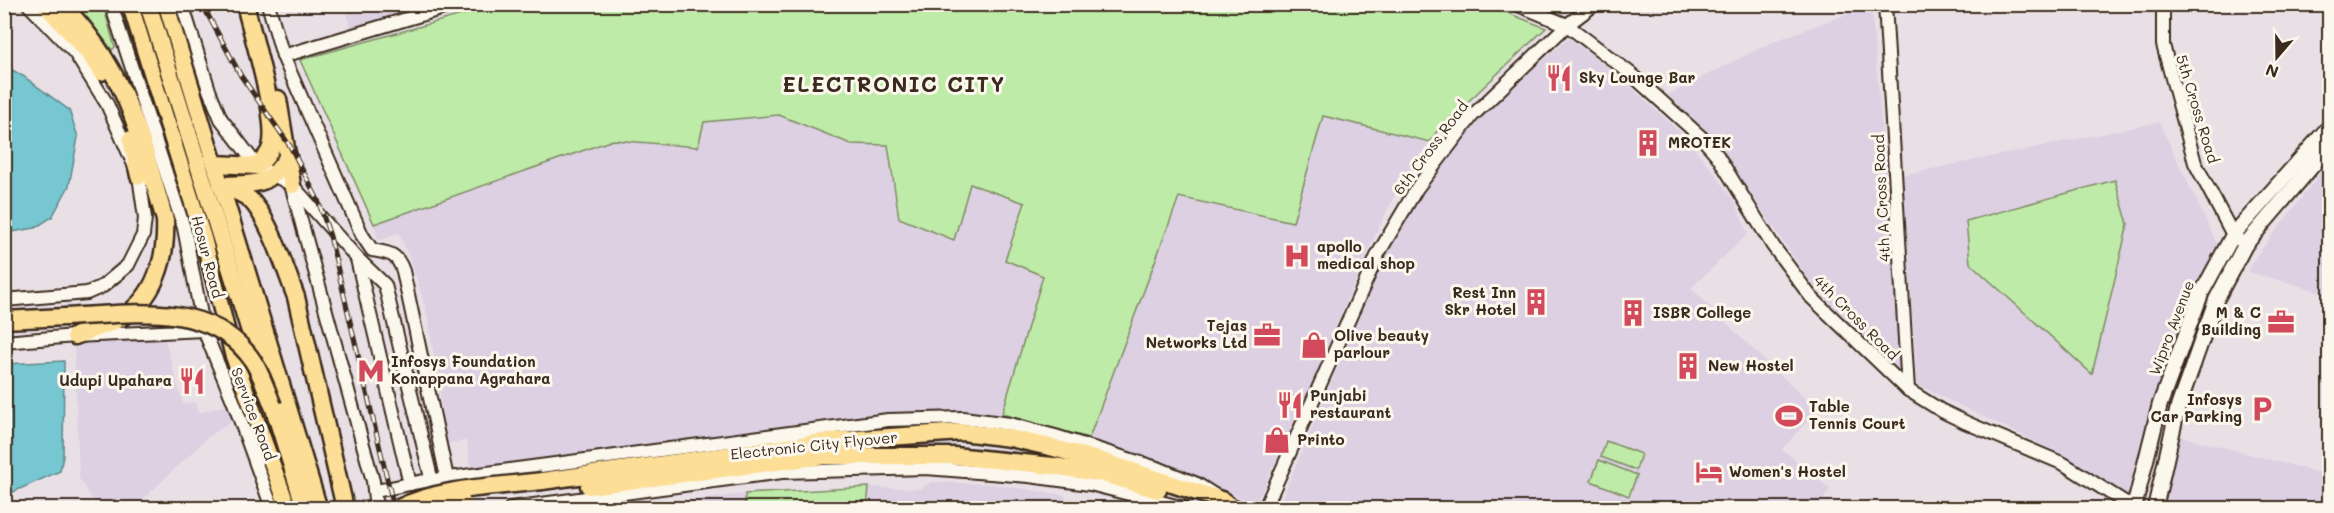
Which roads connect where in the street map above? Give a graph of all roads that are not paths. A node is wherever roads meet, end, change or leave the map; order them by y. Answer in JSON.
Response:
{"nodes":[{"id":1,"x":28,"y":4,"type":"edge"},
{"id":2,"x":45,"y":4,"type":"edge"},
{"id":3,"x":61,"y":4,"type":"edge"},
{"id":4,"x":111,"y":4,"type":"edge"},
{"id":5,"x":130,"y":4,"type":"edge"},
{"id":6,"x":148,"y":4,"type":"edge"},
{"id":7,"x":166,"y":4,"type":"edge"},
{"id":8,"x":182,"y":4,"type":"edge"},
{"id":9,"x":245,"y":4,"type":"edge"},
{"id":10,"x":255,"y":4,"type":"edge"},
{"id":11,"x":268,"y":4,"type":"edge"},
{"id":12,"x":457,"y":4,"type":"edge"},
{"id":13,"x":1516,"y":4,"type":"edge"},
{"id":14,"x":1596,"y":4,"type":"edge"},
{"id":15,"x":1885,"y":4,"type":"edge"},
{"id":16,"x":2163,"y":4,"type":"edge"},
{"id":17,"x":1567,"y":25,"type":"junction"},
{"id":18,"x":283,"y":56,"type":"junction"},
{"id":19,"x":2330,"y":126,"type":"edge"},
{"id":20,"x":2330,"y":145,"type":"edge"},
{"id":21,"x":287,"y":153,"type":"junction"},
{"id":22,"x":215,"y":164,"type":"junction"},
{"id":23,"x":257,"y":165,"type":"junction"},
{"id":24,"x":138,"y":176,"type":"junction"},
{"id":25,"x":274,"y":176,"type":"junction"},
{"id":26,"x":221,"y":185,"type":"junction"},
{"id":27,"x":292,"y":185,"type":"junction"},
{"id":28,"x":2233,"y":235,"type":"junction"},
{"id":29,"x":2245,"y":245,"type":"junction"},
{"id":30,"x":357,"y":258,"type":"junction"},
{"id":31,"x":4,"y":300,"type":"edge"},
{"id":32,"x":4,"y":320,"type":"edge"},
{"id":33,"x":204,"y":330,"type":"junction"},
{"id":34,"x":75,"y":336,"type":"junction"},
{"id":35,"x":4,"y":342,"type":"edge"},
{"id":36,"x":1908,"y":390,"type":"junction"},
{"id":37,"x":273,"y":406,"type":"junction"},
{"id":38,"x":447,"y":478,"type":"junction"},
{"id":39,"x":432,"y":480,"type":"junction"},
{"id":40,"x":410,"y":484,"type":"junction"},
{"id":41,"x":542,"y":486,"type":"junction"},
{"id":42,"x":376,"y":491,"type":"junction"},
{"id":43,"x":1217,"y":505,"type":"edge"},
{"id":44,"x":272,"y":508,"type":"edge"},
{"id":45,"x":288,"y":508,"type":"edge"},
{"id":46,"x":306,"y":508,"type":"edge"},
{"id":47,"x":319,"y":508,"type":"edge"},
{"id":48,"x":345,"y":508,"type":"edge"},
{"id":49,"x":376,"y":508,"type":"edge"},
{"id":50,"x":399,"y":508,"type":"edge"},
{"id":51,"x":436,"y":508,"type":"edge"},
{"id":52,"x":511,"y":508,"type":"edge"},
{"id":53,"x":1184,"y":508,"type":"edge"},
{"id":54,"x":1240,"y":508,"type":"edge"},
{"id":55,"x":1265,"y":508,"type":"edge"},
{"id":56,"x":2134,"y":508,"type":"edge"},
{"id":57,"x":2155,"y":508,"type":"edge"}],
"edges":[{"from":1,"to":24,"type":"street"},
{"from":2,"to":24,"type":"highway"},
{"from":3,"to":34,"type":"highway"},
{"from":4,"to":33,"type":"street","name":"Service Road"},
{"from":5,"to":45,"type":"highway","name":"Hosur Road"},
{"from":6,"to":37,"type":"highway","bridge":true},
{"from":7,"to":22,"type":"highway"},
{"from":8,"to":23,"type":"street"},
{"from":9,"to":23,"type":"highway"},
{"from":10,"to":21,"type":"highway"},
{"from":11,"to":18,"type":"street"},
{"from":12,"to":18,"type":"street"},
{"from":13,"to":17,"type":"street","name":"4th Cross Road"},
{"from":14,"to":17,"type":"street","name":"6th Cross Road"},
{"from":15,"to":36,"type":"street","name":"4th A Cross Road"},
{"from":16,"to":28,"type":"street","name":"5th Cross Road"},
{"from":17,"to":36,"type":"street","name":"4th Cross Road"},
{"from":17,"to":55,"type":"street","name":"6th Cross Road"},
{"from":18,"to":38,"type":"street"},
{"from":19,"to":28,"type":"main road","name":"Wipro Avenue"},
{"from":20,"to":29,"type":"main road","name":"Wipro Avenue"},
{"from":21,"to":25,"type":"highway"},
{"from":21,"to":27,"type":"highway"},
{"from":22,"to":23,"type":"highway"},
{"from":22,"to":26,"type":"highway"},
{"from":23,"to":25,"type":"street"},
{"from":24,"to":31,"type":"street"},
{"from":25,"to":26,"type":"highway"},
{"from":25,"to":27,"type":"street"},
{"from":26,"to":47,"type":"highway"},
{"from":26,"to":48,"type":"highway"},
{"from":27,"to":30,"type":"street"},
{"from":27,"to":42,"type":"street"},
{"from":28,"to":29,"type":"street","name":"5th Cross Road"},
{"from":28,"to":56,"type":"main road","name":"Wipro Avenue"},
{"from":29,"to":57,"type":"main road","name":"Wipro Avenue"},
{"from":30,"to":39,"type":"street"},
{"from":30,"to":40,"type":"street"},
{"from":32,"to":37,"type":"highway","bridge":true},
{"from":33,"to":34,"type":"street"},
{"from":33,"to":44,"type":"street","name":"Service Road"},
{"from":34,"to":35,"type":"street"},
{"from":36,"to":56,"type":"street","name":"4th Cross Road"},
{"from":37,"to":46,"type":"highway"},
{"from":38,"to":39,"type":"street"},
{"from":38,"to":43,"type":"street"},
{"from":39,"to":40,"type":"street"},
{"from":39,"to":51,"type":"street"},
{"from":40,"to":42,"type":"street"},
{"from":41,"to":43,"type":"highway","name":"Electronic City Flyover"},
{"from":41,"to":43,"type":"highway","name":"Electronic City Flyover"},
{"from":41,"to":50,"type":"highway","name":"Electronic City Flyover","bridge":true},
{"from":41,"to":51,"type":"highway","name":"Electronic City Flyover","bridge":true},
{"from":42,"to":49,"type":"street"},
{"from":43,"to":54,"type":"street"},
{"from":52,"to":53,"type":"street"}]}
